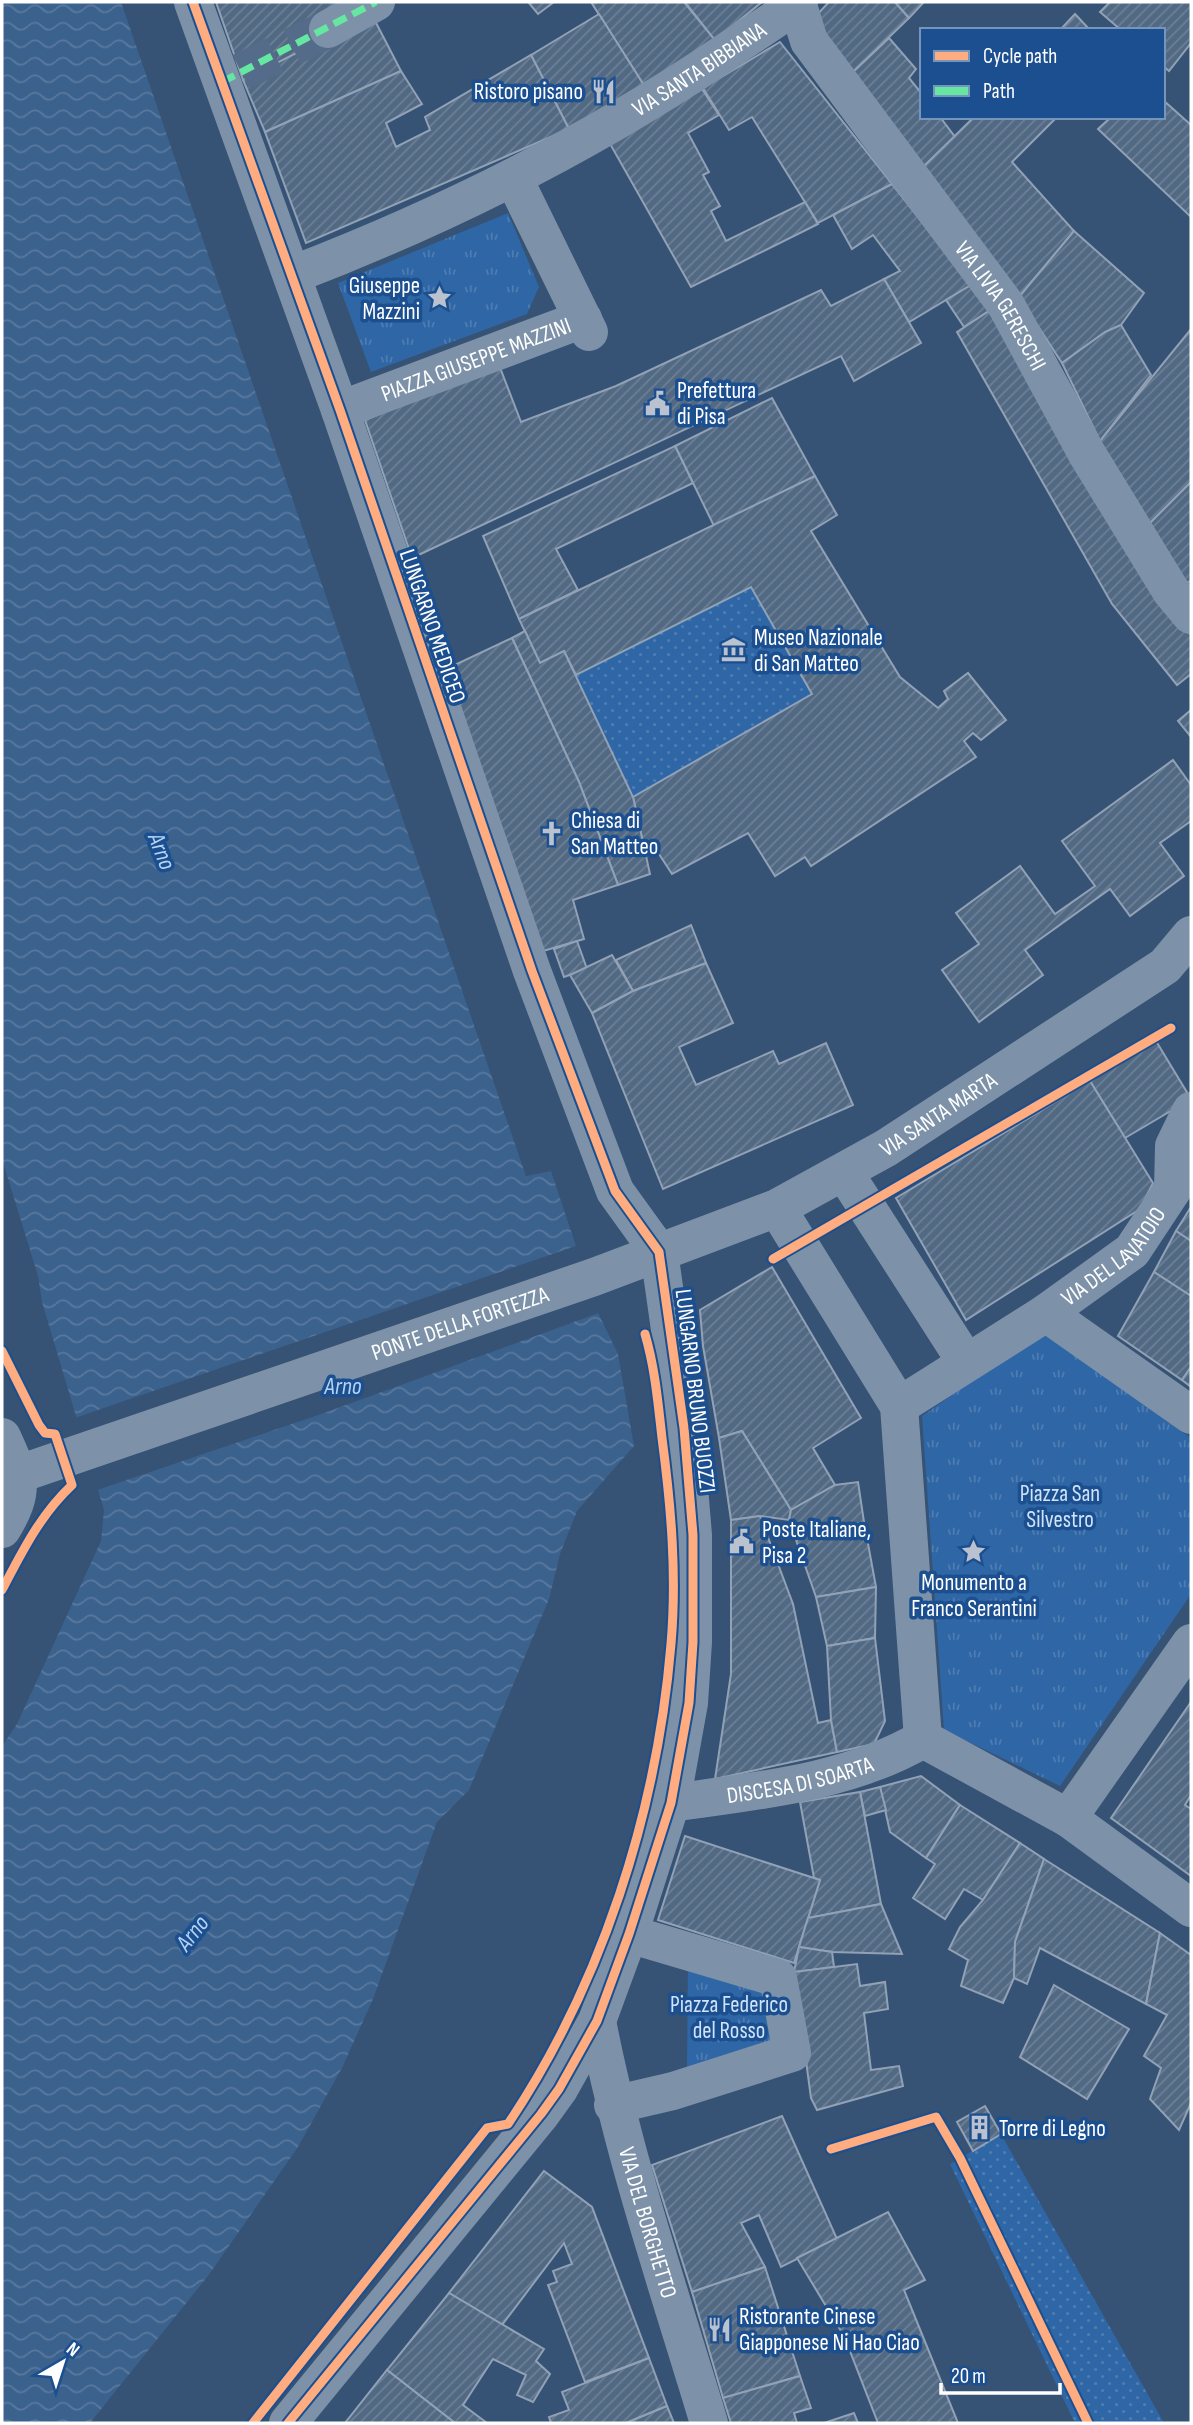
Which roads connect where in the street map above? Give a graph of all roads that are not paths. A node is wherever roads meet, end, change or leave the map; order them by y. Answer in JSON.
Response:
{"nodes":[{"id":1,"x":192,"y":2,"type":"edge"},
{"id":2,"x":376,"y":2,"type":"edge"},
{"id":3,"x":798,"y":2,"type":"edge"},
{"id":4,"x":328,"y":29,"type":"tunnel mouth"},
{"id":5,"x":514,"y":179,"type":"junction"},
{"id":6,"x":292,"y":275,"type":"junction"},
{"id":7,"x":340,"y":410,"type":"junction"},
{"id":8,"x":1191,"y":615,"type":"edge"},
{"id":9,"x":1191,"y":935,"type":"edge"},
{"id":10,"x":1178,"y":971,"type":"edge"},
{"id":11,"x":1191,"y":1111,"type":"edge"},
{"id":12,"x":844,"y":1172,"type":"junction"},
{"id":13,"x":777,"y":1208,"type":"junction"},
{"id":14,"x":659,"y":1252,"type":"junction"},
{"id":15,"x":1046,"y":1313,"type":"junction"},
{"id":16,"x":966,"y":1362,"type":"junction"},
{"id":17,"x":899,"y":1406,"type":"junction"},
{"id":18,"x":1191,"y":1415,"type":"edge"},
{"id":19,"x":2,"y":1437,"type":"edge"},
{"id":20,"x":35,"y":1468,"type":"junction"},
{"id":21,"x":2,"y":1530,"type":"edge"},
{"id":22,"x":1191,"y":1643,"type":"edge"},
{"id":23,"x":923,"y":1739,"type":"junction"},
{"id":24,"x":671,"y":1803,"type":"junction"},
{"id":25,"x":1068,"y":1818,"type":"junction"},
{"id":26,"x":1191,"y":1908,"type":"edge"},
{"id":27,"x":629,"y":1934,"type":"junction"},
{"id":28,"x":597,"y":2021,"type":"junction"},
{"id":29,"x":613,"y":2105,"type":"junction"},
{"id":30,"x":288,"y":2423,"type":"edge"},
{"id":31,"x":709,"y":2423,"type":"edge"}],
"edges":[{"from":1,"to":6,"type":"street","name":"LUNGARNO MEDICEO"},
{"from":2,"to":4,"type":"street"},
{"from":3,"to":5,"type":"street","name":"VIA SANTA BIBBIANA"},
{"from":3,"to":8,"type":"street","name":"VIA LIVIA GERESCHI"},
{"from":5,"to":6,"type":"street"},
{"from":5,"to":7,"type":"street","name":"PIAZZA GIUSEPPE MAZZINI"},
{"from":6,"to":7,"type":"street","name":"LUNGARNO MEDICEO"},
{"from":7,"to":14,"type":"street","name":"LUNGARNO MEDICEO"},
{"from":9,"to":10,"type":"street","name":"VIA SANTA MARTA"},
{"from":10,"to":12,"type":"street","name":"VIA SANTA MARTA"},
{"from":11,"to":15,"type":"street","name":"VIA DEL LAVATOIO"},
{"from":12,"to":13,"type":"street","name":"VIA SANTA MARTA"},
{"from":12,"to":16,"type":"street"},
{"from":13,"to":14,"type":"street","name":"VIA SANTA MARTA"},
{"from":13,"to":17,"type":"street"},
{"from":14,"to":20,"type":"street","name":"PONTE DELLA FORTEZZA"},
{"from":14,"to":24,"type":"street","name":"LUNGARNO BRUNO BUOZZI"},
{"from":15,"to":16,"type":"street"},
{"from":15,"to":18,"type":"street"},
{"from":16,"to":17,"type":"street"},
{"from":17,"to":23,"type":"street"},
{"from":19,"to":20,"type":"street"},
{"from":20,"to":21,"type":"street"},
{"from":22,"to":25,"type":"street"},
{"from":23,"to":24,"type":"street","name":"DISCESA DI SOARTA"},
{"from":23,"to":25,"type":"street"},
{"from":24,"to":27,"type":"street","name":"LUNGARNO BRUNO BUOZZI"},
{"from":25,"to":26,"type":"street"},
{"from":27,"to":28,"type":"street","name":"LUNGARNO BRUNO BUOZZI"},
{"from":27,"to":29,"type":"street"},
{"from":28,"to":29,"type":"street","name":"VIA DEL BORGHETTO"},
{"from":28,"to":30,"type":"street","name":"LUNGARNO BRUNO BUOZZI"},
{"from":29,"to":31,"type":"street","name":"VIA DEL BORGHETTO"}]}
